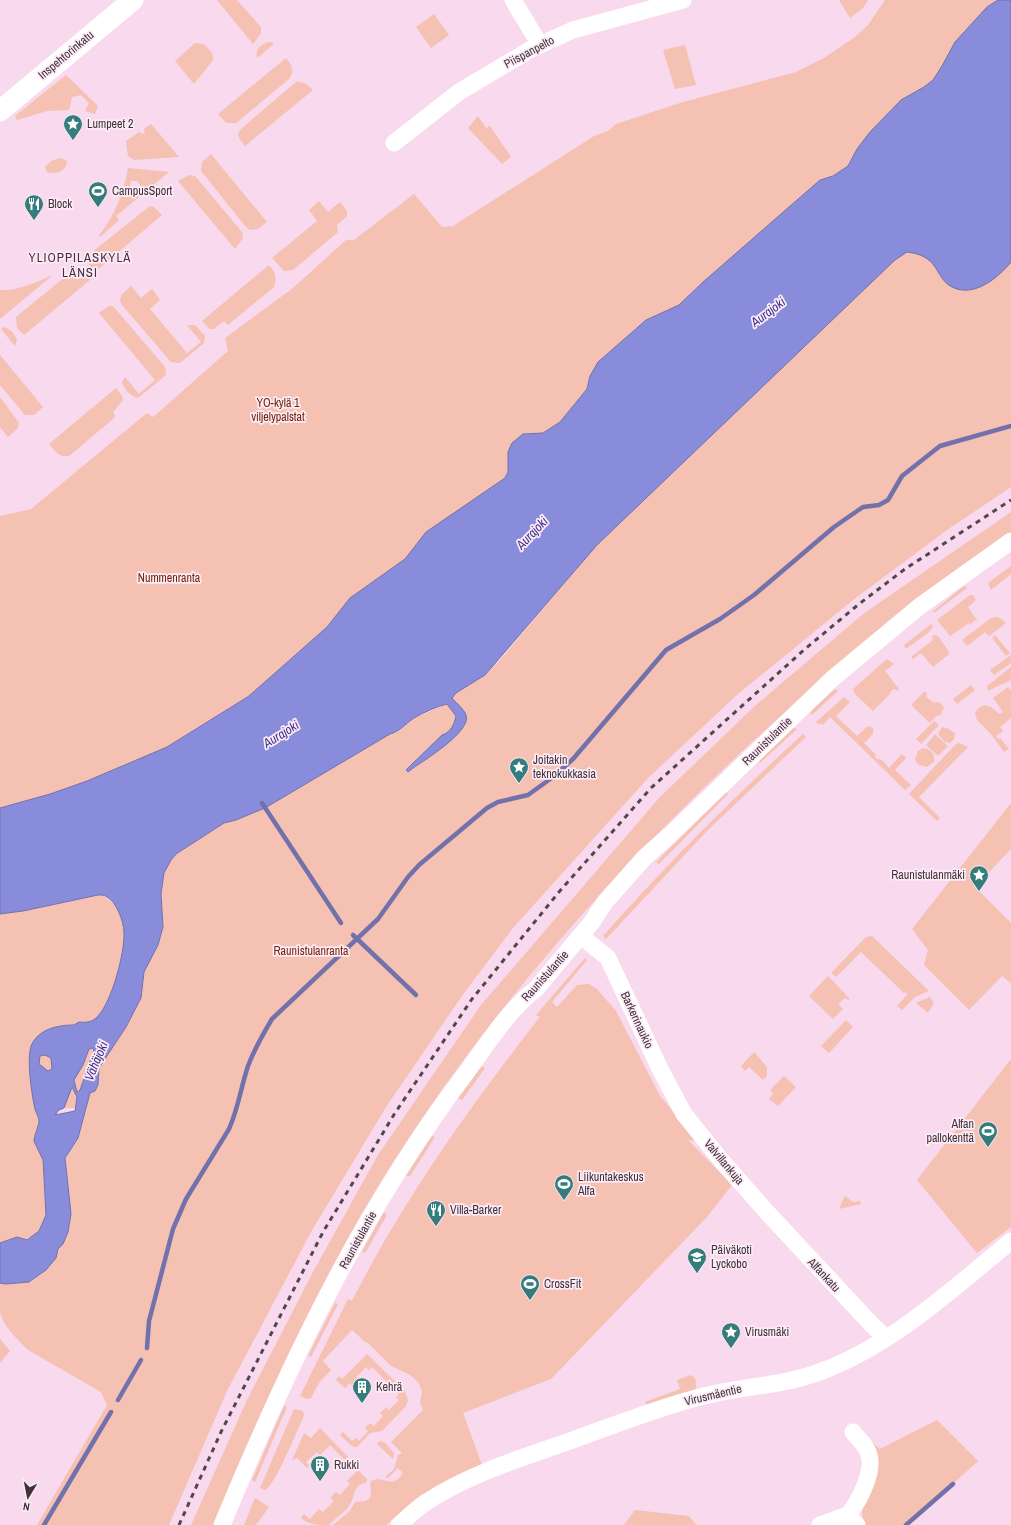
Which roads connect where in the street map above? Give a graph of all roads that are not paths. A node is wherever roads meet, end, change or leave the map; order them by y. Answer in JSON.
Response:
{"nodes":[{"id":1,"x":133,"y":0,"type":"edge"},
{"id":2,"x":513,"y":0,"type":"edge"},
{"id":3,"x":683,"y":0,"type":"edge"},
{"id":4,"x":540,"y":45,"type":"junction"},
{"id":5,"x":0,"y":111,"type":"edge"},
{"id":6,"x":394,"y":143,"type":"dead end"},
{"id":7,"x":1011,"y":541,"type":"edge"},
{"id":8,"x":581,"y":936,"type":"junction"},
{"id":9,"x":684,"y":1114,"type":"joint"},
{"id":10,"x":765,"y":1210,"type":"joint"},
{"id":11,"x":1011,"y":1240,"type":"edge"},
{"id":12,"x":886,"y":1338,"type":"junction"},
{"id":13,"x":854,"y":1432,"type":"dead end"},
{"id":14,"x":853,"y":1520,"type":"edge"},
{"id":15,"x":222,"y":1525,"type":"edge"},
{"id":16,"x":399,"y":1525,"type":"edge"},
{"id":17,"x":820,"y":1525,"type":"edge"}],
"edges":[{"from":1,"to":5,"type":"street","name":"Inspehtorinkatu"},
{"from":2,"to":4,"type":"street"},
{"from":3,"to":4,"type":"street","name":"Piispanpelto"},
{"from":4,"to":6,"type":"street","name":"Piispanpelto"},
{"from":7,"to":8,"type":"street","name":"Raunistulantie"},
{"from":8,"to":9,"type":"street","name":"Barkerinaukio"},
{"from":8,"to":15,"type":"street","name":"Raunistulantie"},
{"from":9,"to":10,"type":"street","name":"Valvillankuja"},
{"from":10,"to":12,"type":"street","name":"Alfankatu"},
{"from":11,"to":12,"type":"street","name":"Virusmäentie"},
{"from":12,"to":16,"type":"street","name":"Virusmäentie"},
{"from":13,"to":14,"type":"street"},
{"from":14,"to":17,"type":"street"}]}
